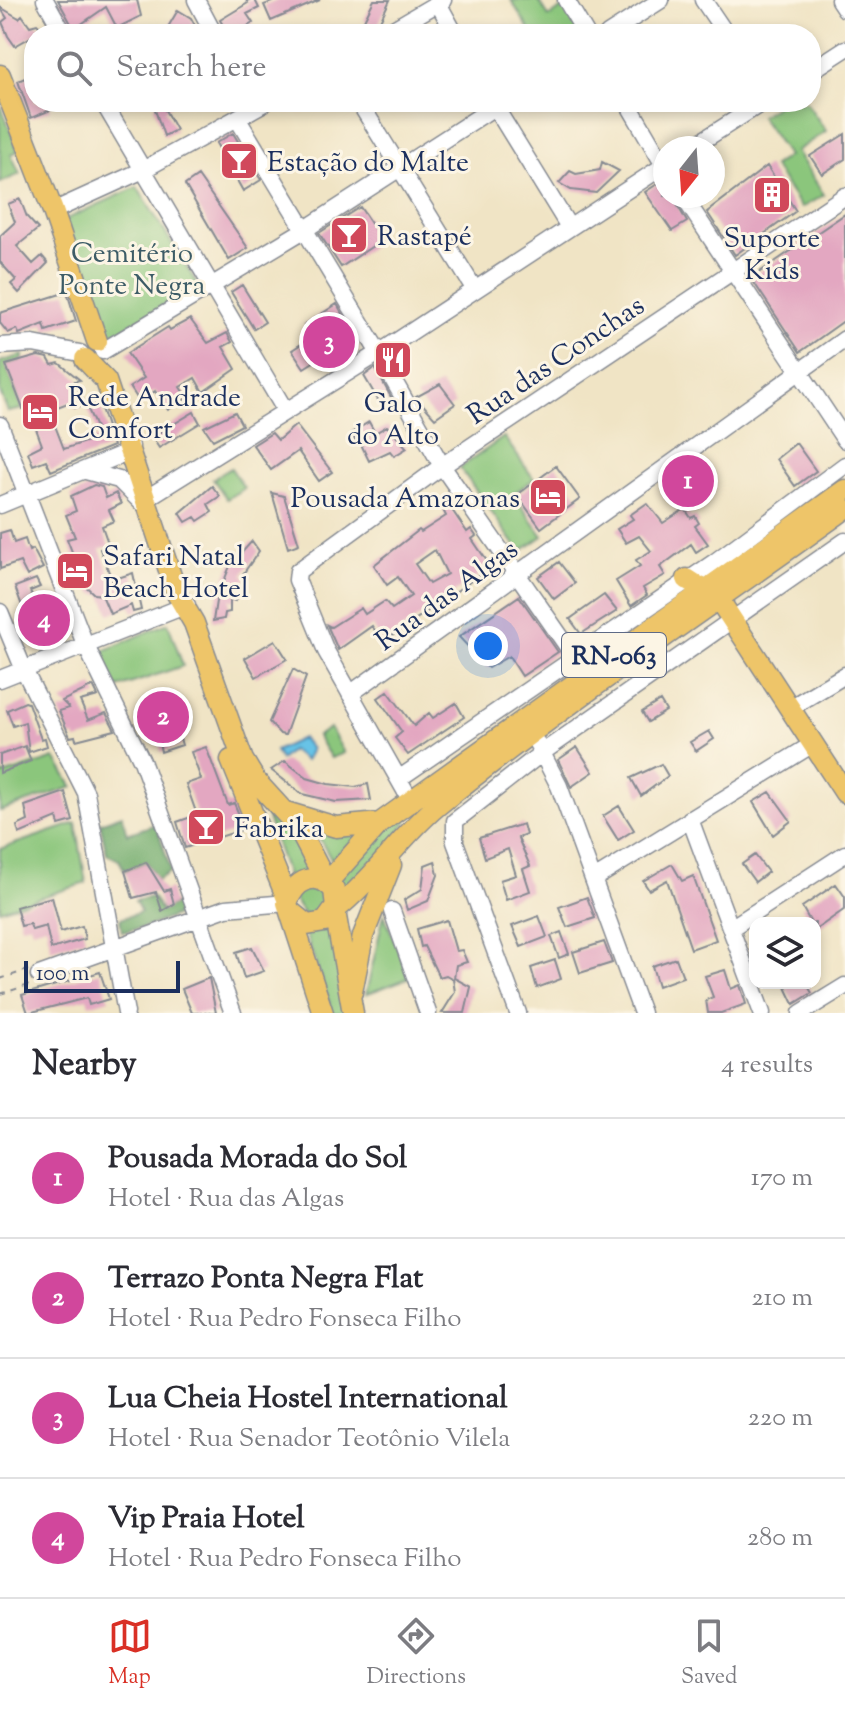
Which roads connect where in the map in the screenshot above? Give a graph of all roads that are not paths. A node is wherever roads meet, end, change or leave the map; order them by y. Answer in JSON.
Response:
{"nodes":[{"id":1,"x":45,"y":0,"type":"edge"},
{"id":2,"x":566,"y":0,"type":"edge"},
{"id":3,"x":661,"y":0,"type":"edge"},
{"id":4,"x":703,"y":0,"type":"edge"},
{"id":5,"x":839,"y":0,"type":"edge"},
{"id":6,"x":441,"y":1,"type":"edge"},
{"id":7,"x":201,"y":2,"type":"edge"},
{"id":8,"x":845,"y":9,"type":"edge"},
{"id":9,"x":58,"y":24,"type":"edge"},
{"id":10,"x":210,"y":24,"type":"edge"},
{"id":11,"x":402,"y":24,"type":"edge"},
{"id":12,"x":451,"y":24,"type":"edge"},
{"id":13,"x":580,"y":24,"type":"edge"},
{"id":14,"x":624,"y":24,"type":"edge"},
{"id":15,"x":719,"y":24,"type":"edge"},
{"id":16,"x":845,"y":49,"type":"edge"},
{"id":17,"x":821,"y":65,"type":"edge"},
{"id":18,"x":0,"y":75,"type":"edge"},
{"id":19,"x":109,"y":112,"type":"edge"},
{"id":20,"x":245,"y":112,"type":"edge"},
{"id":21,"x":365,"y":112,"type":"edge"},
{"id":22,"x":485,"y":112,"type":"edge"},
{"id":23,"x":502,"y":112,"type":"edge"},
{"id":24,"x":633,"y":112,"type":"edge"},
{"id":25,"x":747,"y":112,"type":"edge"},
{"id":26,"x":237,"y":118,"type":"junction"},
{"id":27,"x":710,"y":136,"type":"edge"},
{"id":28,"x":653,"y":146,"type":"edge"},
{"id":29,"x":399,"y":170,"type":"junction"},
{"id":30,"x":141,"y":171,"type":"junction"},
{"id":31,"x":653,"y":174,"type":"edge"},
{"id":32,"x":845,"y":196,"type":"edge"},
{"id":33,"x":690,"y":208,"type":"edge"},
{"id":34,"x":53,"y":211,"type":"junction"},
{"id":35,"x":569,"y":227,"type":"junction"},
{"id":36,"x":304,"y":230,"type":"junction"},
{"id":37,"x":731,"y":273,"type":"junction"},
{"id":38,"x":211,"y":288,"type":"junction"},
{"id":39,"x":475,"y":290,"type":"junction"},
{"id":40,"x":845,"y":339,"type":"edge"},
{"id":41,"x":1,"y":345,"type":"edge"},
{"id":42,"x":92,"y":347,"type":"junction"},
{"id":43,"x":382,"y":360,"type":"junction"},
{"id":44,"x":799,"y":372,"type":"junction"},
{"id":45,"x":285,"y":410,"type":"junction"},
{"id":46,"x":3,"y":432,"type":"edge"},
{"id":47,"x":845,"y":440,"type":"edge"},
{"id":48,"x":131,"y":446,"type":"junction"},
{"id":49,"x":845,"y":465,"type":"edge"},
{"id":50,"x":442,"y":466,"type":"junction"},
{"id":51,"x":85,"y":470,"type":"junction"},
{"id":52,"x":23,"y":488,"type":"junction"},
{"id":53,"x":845,"y":490,"type":"edge"},
{"id":54,"x":147,"y":498,"type":"junction"},
{"id":55,"x":0,"y":505,"type":"edge"},
{"id":56,"x":845,"y":509,"type":"edge"},
{"id":57,"x":155,"y":522,"type":"junction"},
{"id":58,"x":845,"y":541,"type":"edge"},
{"id":59,"x":516,"y":576,"type":"junction"},
{"id":60,"x":709,"y":583,"type":"junction"},
{"id":61,"x":180,"y":603,"type":"junction"},
{"id":62,"x":0,"y":612,"type":"edge"},
{"id":63,"x":734,"y":620,"type":"junction"},
{"id":64,"x":85,"y":644,"type":"junction"},
{"id":65,"x":574,"y":656,"type":"junction"},
{"id":66,"x":24,"y":670,"type":"junction"},
{"id":67,"x":845,"y":675,"type":"edge"},
{"id":68,"x":0,"y":679,"type":"edge"},
{"id":69,"x":350,"y":694,"type":"junction"},
{"id":70,"x":790,"y":708,"type":"junction"},
{"id":71,"x":531,"y":732,"type":"junction"},
{"id":72,"x":813,"y":744,"type":"junction"},
{"id":73,"x":543,"y":752,"type":"junction"},
{"id":74,"x":253,"y":777,"type":"junction"},
{"id":75,"x":400,"y":778,"type":"junction"},
{"id":76,"x":845,"y":792,"type":"edge"},
{"id":77,"x":411,"y":801,"type":"junction"},
{"id":78,"x":285,"y":812,"type":"junction"},
{"id":79,"x":256,"y":819,"type":"junction"},
{"id":80,"x":690,"y":819,"type":"junction"},
{"id":81,"x":380,"y":823,"type":"junction"},
{"id":82,"x":402,"y":839,"type":"junction"},
{"id":83,"x":845,"y":854,"type":"edge"},
{"id":84,"x":594,"y":879,"type":"junction"},
{"id":85,"x":327,"y":882,"type":"junction"},
{"id":86,"x":289,"y":905,"type":"junction"},
{"id":87,"x":335,"y":911,"type":"junction"},
{"id":88,"x":392,"y":911,"type":"dead end"},
{"id":89,"x":198,"y":918,"type":"junction"},
{"id":90,"x":731,"y":928,"type":"junction"},
{"id":91,"x":117,"y":948,"type":"junction"},
{"id":92,"x":35,"y":976,"type":"road end"},
{"id":93,"x":845,"y":986,"type":"edge"},
{"id":94,"x":352,"y":1003,"type":"edge"},
{"id":95,"x":124,"y":1011,"type":"edge"},
{"id":96,"x":512,"y":1011,"type":"edge"},
{"id":97,"x":233,"y":1013,"type":"edge"},
{"id":98,"x":323,"y":1013,"type":"edge"},
{"id":99,"x":428,"y":1013,"type":"edge"},
{"id":100,"x":642,"y":1013,"type":"edge"},
{"id":101,"x":762,"y":1013,"type":"edge"},
{"id":102,"x":801,"y":1013,"type":"edge"}],
"edges":[{"from":1,"to":9,"type":"street"},
{"from":2,"to":13,"type":"street"},
{"from":3,"to":14,"type":"street"},
{"from":4,"to":15,"type":"street"},
{"from":5,"to":8,"type":"street"},
{"from":6,"to":11,"type":"street"},
{"from":6,"to":12,"type":"street"},
{"from":7,"to":10,"type":"street"},
{"from":16,"to":17,"type":"street"},
{"from":18,"to":34,"type":"main road"},
{"from":19,"to":30,"type":"street"},
{"from":20,"to":26,"type":"street"},
{"from":21,"to":29,"type":"street"},
{"from":22,"to":29,"type":"street"},
{"from":23,"to":35,"type":"street"},
{"from":24,"to":28,"type":"street"},
{"from":25,"to":27,"type":"street"},
{"from":26,"to":30,"type":"street"},
{"from":26,"to":36,"type":"street"},
{"from":29,"to":36,"type":"street"},
{"from":29,"to":39,"type":"street"},
{"from":30,"to":34,"type":"street"},
{"from":30,"to":38,"type":"street"},
{"from":31,"to":35,"type":"street"},
{"from":32,"to":37,"type":"street","name":"Rua das Conchas"},
{"from":33,"to":37,"type":"street"},
{"from":34,"to":42,"type":"main road"},
{"from":35,"to":39,"type":"street"},
{"from":36,"to":38,"type":"street"},
{"from":36,"to":43,"type":"street"},
{"from":37,"to":44,"type":"street"},
{"from":37,"to":50,"type":"street","name":"Rua das Conchas"},
{"from":38,"to":42,"type":"street"},
{"from":38,"to":45,"type":"street"},
{"from":39,"to":43,"type":"street"},
{"from":40,"to":44,"type":"street","name":"Rua das Algas"},
{"from":41,"to":42,"type":"street"},
{"from":42,"to":48,"type":"main road"},
{"from":43,"to":45,"type":"street"},
{"from":43,"to":50,"type":"street"},
{"from":44,"to":47,"type":"street"},
{"from":44,"to":59,"type":"street","name":"Rua das Algas"},
{"from":45,"to":54,"type":"street"},
{"from":46,"to":52,"type":"street"},
{"from":48,"to":51,"type":"street"},
{"from":48,"to":54,"type":"main road"},
{"from":49,"to":60,"type":"street"},
{"from":50,"to":59,"type":"street"},
{"from":50,"to":69,"type":"street","name":"Rua das Conchas"},
{"from":51,"to":52,"type":"street"},
{"from":51,"to":57,"type":"street"},
{"from":52,"to":55,"type":"street"},
{"from":52,"to":64,"type":"street"},
{"from":53,"to":60,"type":"main road","number":"RN-063"},
{"from":54,"to":57,"type":"main road"},
{"from":56,"to":60,"type":"main road","number":"RN-063"},
{"from":57,"to":61,"type":"main road"},
{"from":58,"to":63,"type":"street"},
{"from":59,"to":65,"type":"street"},
{"from":59,"to":69,"type":"street","name":"Rua das Algas"},
{"from":60,"to":63,"type":"main road"},
{"from":60,"to":65,"type":"street"},
{"from":60,"to":71,"type":"main road","number":"RN-063"},
{"from":60,"to":77,"type":"main road","number":"RN-063"},
{"from":61,"to":64,"type":"street"},
{"from":61,"to":74,"type":"main road"},
{"from":61,"to":79,"type":"main road"},
{"from":62,"to":66,"type":"street"},
{"from":63,"to":70,"type":"main road"},
{"from":63,"to":73,"type":"street"},
{"from":64,"to":66,"type":"street"},
{"from":64,"to":89,"type":"street"},
{"from":65,"to":75,"type":"street"},
{"from":66,"to":68,"type":"street"},
{"from":66,"to":91,"type":"street"},
{"from":67,"to":70,"type":"street"},
{"from":69,"to":75,"type":"street"},
{"from":70,"to":72,"type":"main road"},
{"from":71,"to":73,"type":"street"},
{"from":71,"to":82,"type":"main road","number":"RN-063"},
{"from":72,"to":76,"type":"main road"},
{"from":72,"to":80,"type":"street"},
{"from":73,"to":84,"type":"street"},
{"from":73,"to":96,"type":"street"},
{"from":74,"to":78,"type":"main road"},
{"from":74,"to":79,"type":"main road"},
{"from":75,"to":77,"type":"street"},
{"from":77,"to":81,"type":"main road","number":"RN-063"},
{"from":78,"to":81,"type":"main road"},
{"from":78,"to":85,"type":"main road"},
{"from":79,"to":86,"type":"main road"},
{"from":80,"to":84,"type":"street"},
{"from":80,"to":90,"type":"street"},
{"from":81,"to":85,"type":"main road","number":"RN-063"},
{"from":82,"to":87,"type":"main road","number":"RN-063"},
{"from":82,"to":94,"type":"main road"},
{"from":83,"to":90,"type":"street"},
{"from":84,"to":100,"type":"street"},
{"from":85,"to":86,"type":"main road"},
{"from":85,"to":87,"type":"main road"},
{"from":86,"to":87,"type":"main road","number":"RN-063"},
{"from":86,"to":89,"type":"street"},
{"from":86,"to":98,"type":"main road"},
{"from":87,"to":94,"type":"main road"},
{"from":88,"to":99,"type":"street"},
{"from":89,"to":91,"type":"street"},
{"from":89,"to":97,"type":"street"},
{"from":90,"to":101,"type":"street"},
{"from":91,"to":92,"type":"street"},
{"from":91,"to":95,"type":"street"},
{"from":93,"to":102,"type":"street"}]}
